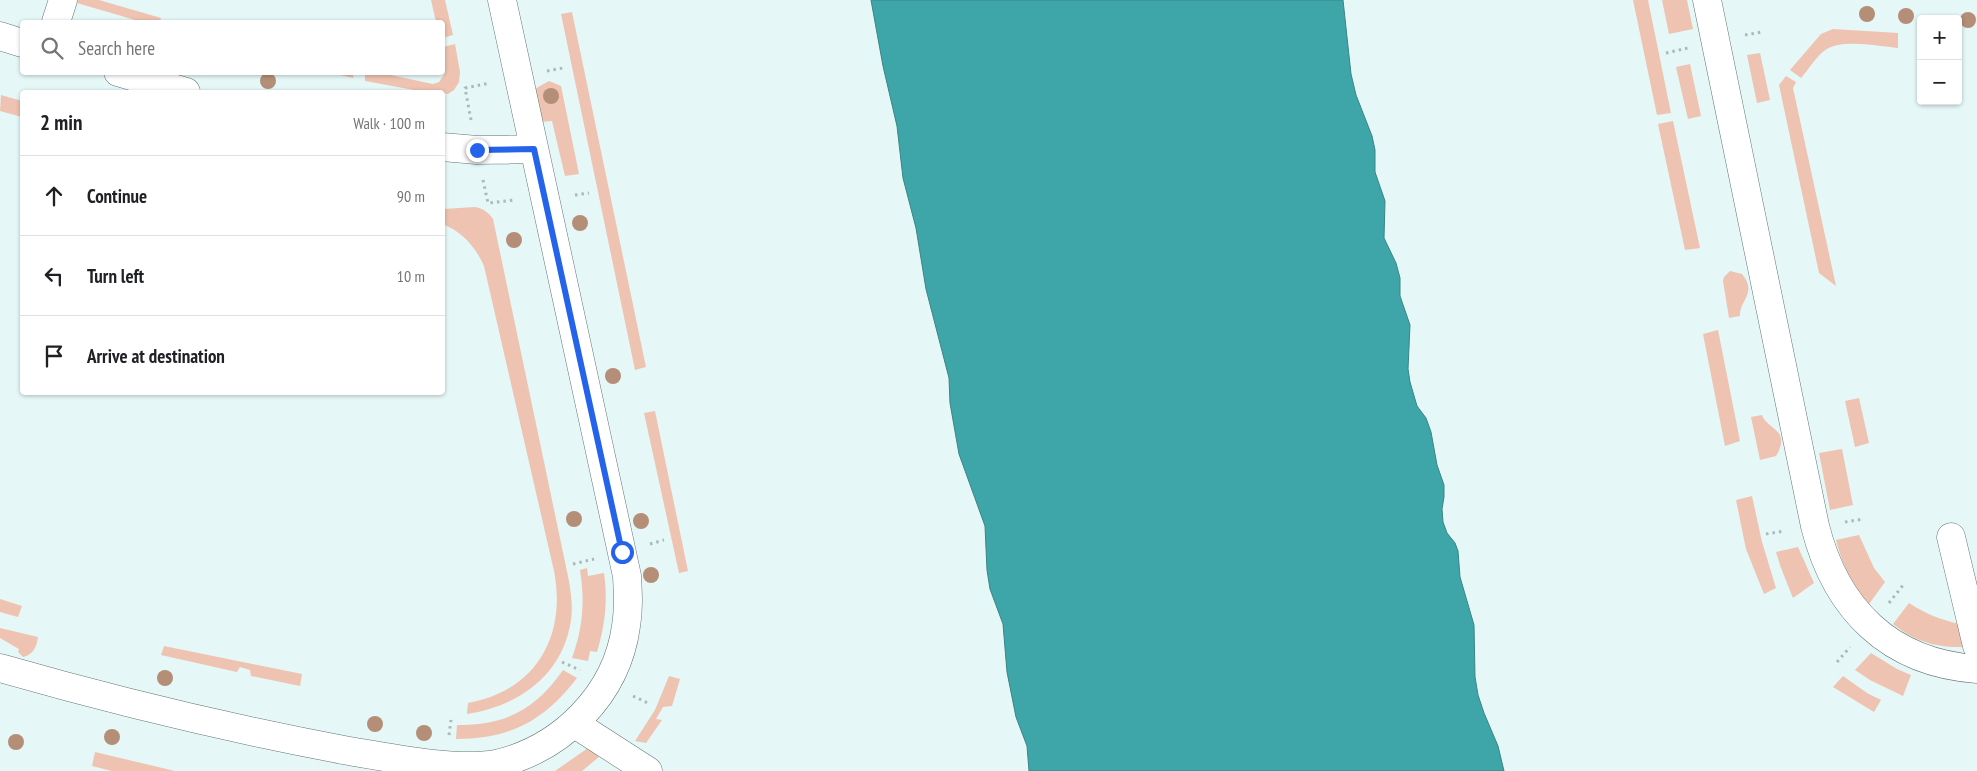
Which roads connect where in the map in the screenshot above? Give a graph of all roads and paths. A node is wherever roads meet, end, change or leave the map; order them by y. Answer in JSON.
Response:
{"nodes":[{"id":1,"x":63,"y":0,"type":"edge"},
{"id":2,"x":502,"y":0,"type":"edge"},
{"id":3,"x":1706,"y":0,"type":"edge"},
{"id":4,"x":57,"y":20,"type":"edge"},
{"id":5,"x":1762,"y":32,"type":"dead end"},
{"id":6,"x":0,"y":36,"type":"edge"},
{"id":7,"x":1744,"y":36,"type":"dead end"},
{"id":8,"x":20,"y":42,"type":"edge"},
{"id":9,"x":1696,"y":46,"type":"dead end"},
{"id":10,"x":1666,"y":53,"type":"dead end"},
{"id":11,"x":128,"y":75,"type":"edge"},
{"id":12,"x":491,"y":82,"type":"dead end"},
{"id":13,"x":179,"y":90,"type":"edge"},
{"id":14,"x":472,"y":123,"type":"dead end"},
{"id":15,"x":445,"y":147,"type":"edge"},
{"id":16,"x":534,"y":149,"type":"junction"},
{"id":17,"x":482,"y":177,"type":"dead end"},
{"id":18,"x":524,"y":199,"type":"dead end"},
{"id":19,"x":1864,"y":519,"type":"dead end"},
{"id":20,"x":1841,"y":522,"type":"dead end"},
{"id":21,"x":1790,"y":530,"type":"dead end"},
{"id":22,"x":1766,"y":534,"type":"dead end"},
{"id":23,"x":1951,"y":537,"type":"dead end"},
{"id":24,"x":596,"y":558,"type":"dead end"},
{"id":25,"x":573,"y":564,"type":"dead end"},
{"id":26,"x":1904,"y":584,"type":"dead end"},
{"id":27,"x":1887,"y":606,"type":"dead end"},
{"id":28,"x":1852,"y":645,"type":"dead end"},
{"id":29,"x":1977,"y":646,"type":"edge"},
{"id":30,"x":1837,"y":662,"type":"dead end"},
{"id":31,"x":0,"y":668,"type":"edge"},
{"id":32,"x":1977,"y":669,"type":"edge"},
{"id":33,"x":575,"y":724,"type":"junction"},
{"id":34,"x":648,"y":771,"type":"edge"}],
"edges":[{"from":1,"to":4,"type":"street"},
{"from":2,"to":16,"type":"street"},
{"from":3,"to":32,"type":"street"},
{"from":5,"to":7,"type":"path"},
{"from":6,"to":8,"type":"street"},
{"from":9,"to":10,"type":"path"},
{"from":11,"to":13,"type":"street"},
{"from":12,"to":14,"type":"path"},
{"from":15,"to":16,"type":"street"},
{"from":16,"to":33,"type":"street"},
{"from":17,"to":18,"type":"path"},
{"from":19,"to":20,"type":"path"},
{"from":21,"to":22,"type":"path"},
{"from":23,"to":29,"type":"street"},
{"from":24,"to":25,"type":"path"},
{"from":26,"to":27,"type":"path"},
{"from":28,"to":30,"type":"path"},
{"from":31,"to":33,"type":"street"},
{"from":33,"to":34,"type":"street"}]}
